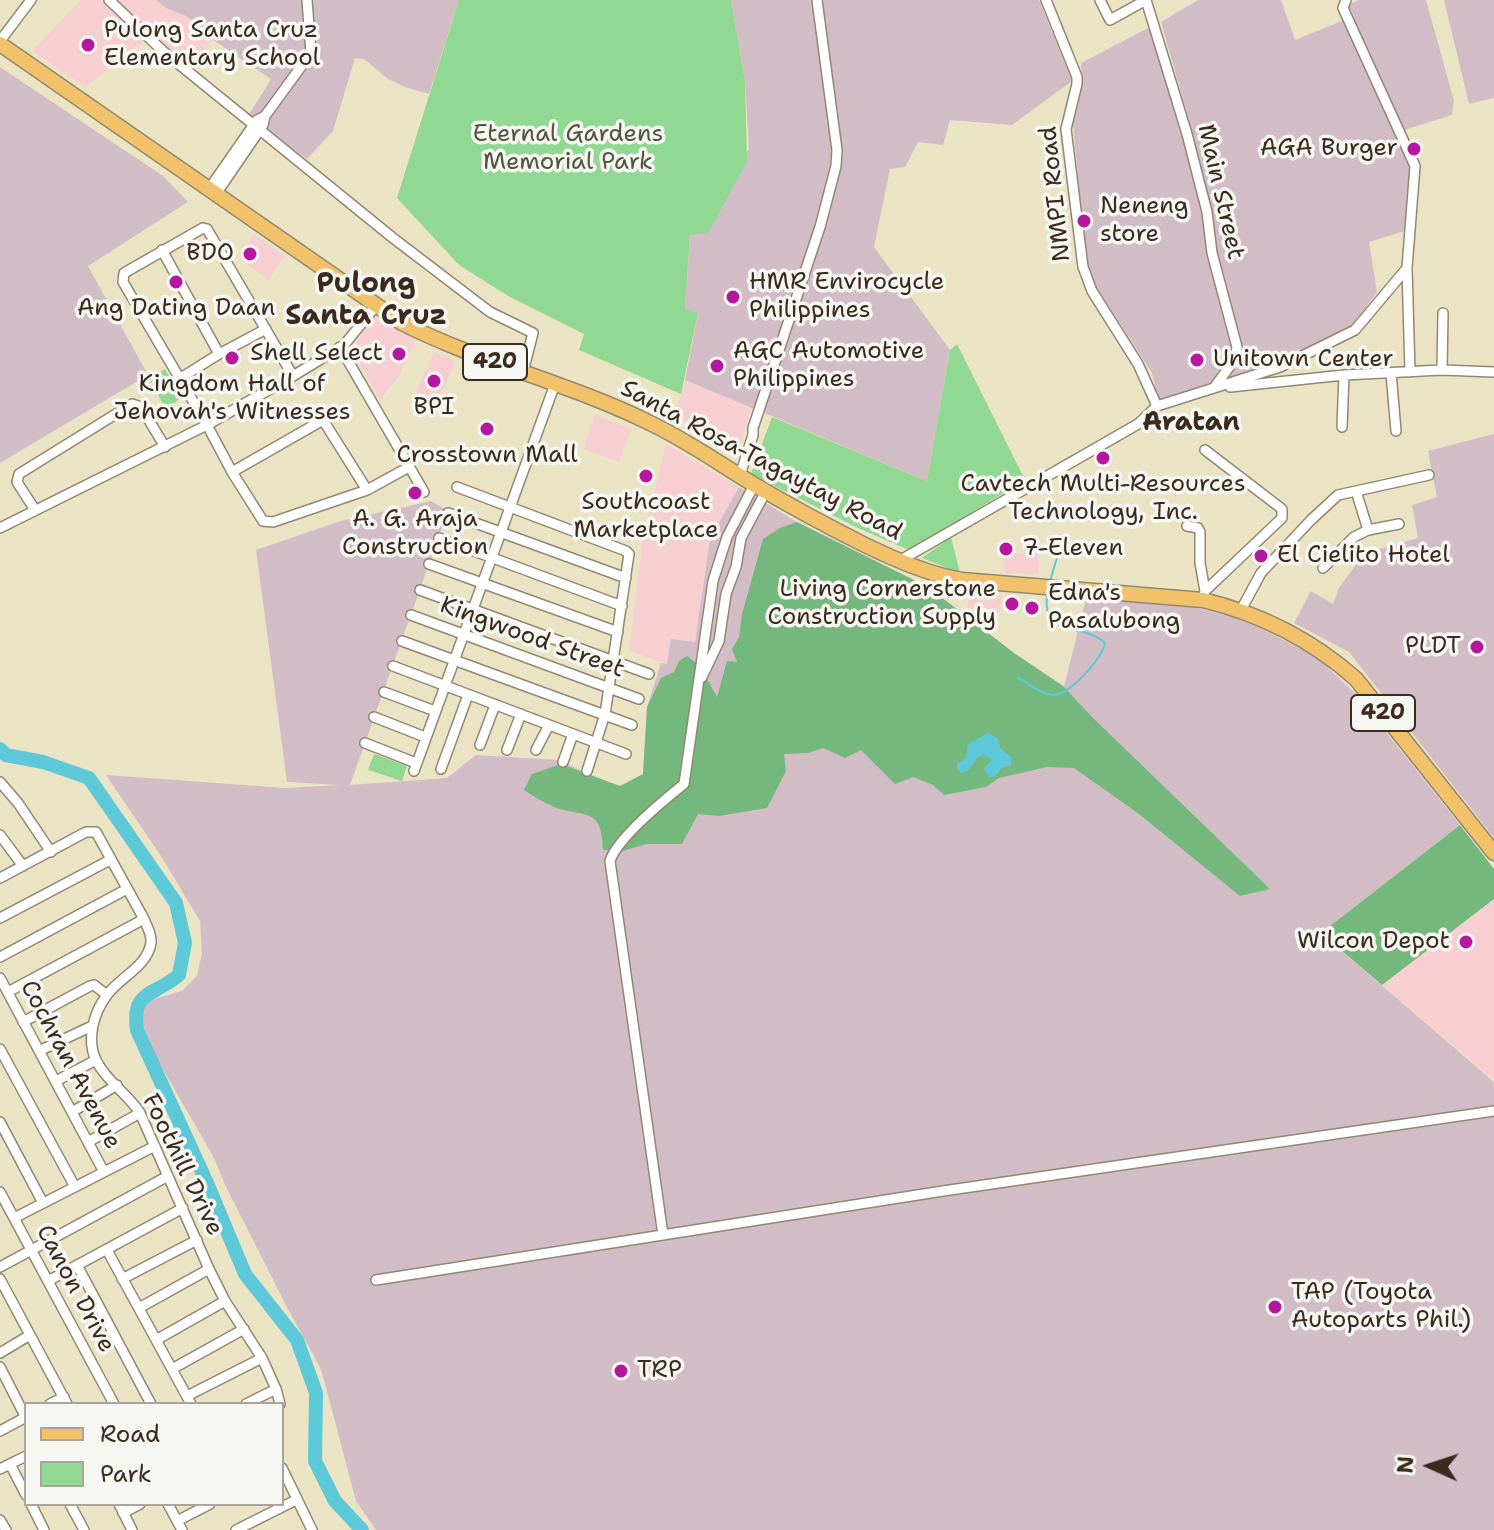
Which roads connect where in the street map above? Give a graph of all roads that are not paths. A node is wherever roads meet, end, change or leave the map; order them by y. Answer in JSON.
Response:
{"nodes":[{"id":1,"x":31,"y":0,"type":"edge"},
{"id":2,"x":109,"y":0,"type":"edge"},
{"id":3,"x":307,"y":0,"type":"edge"},
{"id":4,"x":817,"y":0,"type":"edge"},
{"id":5,"x":1046,"y":0,"type":"edge"},
{"id":6,"x":1100,"y":0,"type":"edge"},
{"id":7,"x":1146,"y":0,"type":"edge"},
{"id":8,"x":1346,"y":0,"type":"edge"},
{"id":9,"x":0,"y":43,"type":"edge"},
{"id":10,"x":257,"y":128,"type":"junction"},
{"id":11,"x":213,"y":191,"type":"junction"},
{"id":12,"x":162,"y":250,"type":"junction"},
{"id":13,"x":1407,"y":268,"type":"junction"},
{"id":14,"x":373,"y":304,"type":"junction"},
{"id":15,"x":1443,"y":313,"type":"dead end"},
{"id":16,"x":266,"y":329,"type":"junction"},
{"id":17,"x":343,"y":345,"type":"junction"},
{"id":18,"x":219,"y":354,"type":"junction"},
{"id":19,"x":1442,"y":370,"type":"junction"},
{"id":20,"x":523,"y":372,"type":"junction"},
{"id":21,"x":1410,"y":372,"type":"junction"},
{"id":22,"x":1494,"y":372,"type":"edge"},
{"id":23,"x":1391,"y":373,"type":"junction"},
{"id":24,"x":1344,"y":375,"type":"junction"},
{"id":25,"x":293,"y":376,"type":"junction"},
{"id":26,"x":179,"y":379,"type":"junction"},
{"id":27,"x":555,"y":384,"type":"junction"},
{"id":28,"x":1214,"y":388,"type":"junction"},
{"id":29,"x":1157,"y":406,"type":"junction"},
{"id":30,"x":207,"y":425,"type":"junction"},
{"id":31,"x":1342,"y":427,"type":"dead end"},
{"id":32,"x":1396,"y":431,"type":"dead end"},
{"id":33,"x":165,"y":447,"type":"junction"},
{"id":34,"x":1205,"y":450,"type":"dead end"},
{"id":35,"x":409,"y":467,"type":"junction"},
{"id":36,"x":232,"y":472,"type":"junction"},
{"id":37,"x":738,"y":474,"type":"junction"},
{"id":38,"x":1429,"y":475,"type":"dead end"},
{"id":39,"x":457,"y":487,"type":"dead end"},
{"id":40,"x":760,"y":488,"type":"junction"},
{"id":41,"x":367,"y":490,"type":"junction"},
{"id":42,"x":1356,"y":491,"type":"junction"},
{"id":43,"x":424,"y":492,"type":"dead end"},
{"id":44,"x":509,"y":506,"type":"junction"},
{"id":45,"x":35,"y":510,"type":"junction"},
{"id":46,"x":448,"y":513,"type":"dead end"},
{"id":47,"x":1399,"y":524,"type":"dead end"},
{"id":48,"x":1187,"y":526,"type":"dead end"},
{"id":49,"x":0,"y":528,"type":"edge"},
{"id":50,"x":1368,"y":530,"type":"junction"},
{"id":51,"x":499,"y":532,"type":"junction"},
{"id":52,"x":439,"y":538,"type":"dead end"},
{"id":53,"x":490,"y":558,"type":"junction"},
{"id":54,"x":899,"y":561,"type":"junction"},
{"id":55,"x":429,"y":564,"type":"dead end"},
{"id":56,"x":1323,"y":568,"type":"dead end"},
{"id":57,"x":626,"y":578,"type":"junction"},
{"id":58,"x":481,"y":583,"type":"junction"},
{"id":59,"x":420,"y":590,"type":"dead end"},
{"id":60,"x":1204,"y":595,"type":"junction"},
{"id":61,"x":622,"y":606,"type":"junction"},
{"id":62,"x":472,"y":609,"type":"junction"},
{"id":63,"x":1241,"y":610,"type":"junction"},
{"id":64,"x":411,"y":615,"type":"dead end"},
{"id":65,"x":618,"y":632,"type":"junction"},
{"id":66,"x":463,"y":634,"type":"junction"},
{"id":67,"x":402,"y":641,"type":"dead end"},
{"id":68,"x":453,"y":660,"type":"junction"},
{"id":69,"x":613,"y":660,"type":"junction"},
{"id":70,"x":393,"y":666,"type":"dead end"},
{"id":71,"x":649,"y":674,"type":"dead end"},
{"id":72,"x":444,"y":686,"type":"junction"},
{"id":73,"x":608,"y":687,"type":"junction"},
{"id":74,"x":697,"y":687,"type":"junction"},
{"id":75,"x":384,"y":692,"type":"dead end"},
{"id":76,"x":468,"y":695,"type":"junction"},
{"id":77,"x":639,"y":699,"type":"dead end"},
{"id":78,"x":495,"y":705,"type":"junction"},
{"id":79,"x":435,"y":711,"type":"junction"},
{"id":80,"x":521,"y":714,"type":"junction"},
{"id":81,"x":605,"y":714,"type":"junction"},
{"id":82,"x":374,"y":717,"type":"dead end"},
{"id":83,"x":549,"y":725,"type":"junction"},
{"id":84,"x":632,"y":725,"type":"dead end"},
{"id":85,"x":573,"y":734,"type":"junction"},
{"id":86,"x":425,"y":737,"type":"junction"},
{"id":87,"x":596,"y":742,"type":"junction"},
{"id":88,"x":365,"y":743,"type":"dead end"},
{"id":89,"x":480,"y":745,"type":"dead end"},
{"id":90,"x":507,"y":750,"type":"dead end"},
{"id":91,"x":536,"y":750,"type":"dead end"},
{"id":92,"x":626,"y":754,"type":"dead end"},
{"id":93,"x":563,"y":762,"type":"dead end"},
{"id":94,"x":441,"y":769,"type":"dead end"},
{"id":95,"x":587,"y":771,"type":"dead end"},
{"id":96,"x":0,"y":782,"type":"edge"},
{"id":97,"x":0,"y":835,"type":"edge"},
{"id":98,"x":51,"y":852,"type":"junction"},
{"id":99,"x":1494,"y":853,"type":"edge"},
{"id":100,"x":110,"y":860,"type":"junction"},
{"id":101,"x":23,"y":866,"type":"junction"},
{"id":102,"x":0,"y":878,"type":"edge"},
{"id":103,"x":127,"y":889,"type":"junction"},
{"id":104,"x":0,"y":918,"type":"edge"},
{"id":105,"x":144,"y":919,"type":"junction"},
{"id":106,"x":0,"y":957,"type":"edge"},
{"id":107,"x":0,"y":978,"type":"edge"},
{"id":108,"x":8,"y":992,"type":"junction"},
{"id":109,"x":107,"y":995,"type":"junction"},
{"id":110,"x":23,"y":1022,"type":"junction"},
{"id":111,"x":92,"y":1026,"type":"junction"},
{"id":112,"x":0,"y":1049,"type":"edge"},
{"id":113,"x":39,"y":1051,"type":"junction"},
{"id":114,"x":96,"y":1060,"type":"junction"},
{"id":115,"x":56,"y":1081,"type":"junction"},
{"id":116,"x":117,"y":1085,"type":"junction"},
{"id":117,"x":1494,"y":1111,"type":"edge"},
{"id":118,"x":72,"y":1112,"type":"junction"},
{"id":119,"x":140,"y":1113,"type":"junction"},
{"id":120,"x":0,"y":1122,"type":"edge"},
{"id":121,"x":88,"y":1142,"type":"junction"},
{"id":122,"x":155,"y":1146,"type":"junction"},
{"id":123,"x":104,"y":1172,"type":"junction"},
{"id":124,"x":168,"y":1176,"type":"junction"},
{"id":125,"x":75,"y":1187,"type":"junction"},
{"id":126,"x":0,"y":1192,"type":"edge"},
{"id":127,"x":43,"y":1203,"type":"junction"},
{"id":128,"x":183,"y":1208,"type":"junction"},
{"id":129,"x":14,"y":1218,"type":"junction"},
{"id":130,"x":663,"y":1235,"type":"junction"},
{"id":131,"x":197,"y":1240,"type":"junction"},
{"id":132,"x":31,"y":1250,"type":"junction"},
{"id":133,"x":107,"y":1250,"type":"junction"},
{"id":134,"x":77,"y":1265,"type":"junction"},
{"id":135,"x":0,"y":1267,"type":"edge"},
{"id":136,"x":209,"y":1269,"type":"junction"},
{"id":137,"x":0,"y":1279,"type":"edge"},
{"id":138,"x":122,"y":1279,"type":"junction"},
{"id":139,"x":376,"y":1280,"type":"dead end"},
{"id":140,"x":48,"y":1281,"type":"junction"},
{"id":141,"x":225,"y":1301,"type":"junction"},
{"id":142,"x":139,"y":1308,"type":"junction"},
{"id":143,"x":244,"y":1329,"type":"junction"},
{"id":144,"x":30,"y":1335,"type":"junction"},
{"id":145,"x":156,"y":1340,"type":"junction"},
{"id":146,"x":0,"y":1353,"type":"edge"},
{"id":147,"x":262,"y":1358,"type":"junction"},
{"id":148,"x":0,"y":1367,"type":"edge"},
{"id":149,"x":172,"y":1369,"type":"junction"},
{"id":150,"x":11,"y":1387,"type":"junction"},
{"id":151,"x":276,"y":1389,"type":"junction"},
{"id":152,"x":0,"y":1392,"type":"edge"},
{"id":153,"x":66,"y":1400,"type":"edge"},
{"id":154,"x":189,"y":1400,"type":"edge"},
{"id":155,"x":113,"y":1402,"type":"edge"},
{"id":156,"x":150,"y":1402,"type":"edge"},
{"id":157,"x":250,"y":1402,"type":"edge"},
{"id":158,"x":279,"y":1402,"type":"edge"},
{"id":159,"x":24,"y":1413,"type":"edge"},
{"id":160,"x":24,"y":1418,"type":"edge"},
{"id":161,"x":0,"y":1431,"type":"edge"},
{"id":162,"x":24,"y":1457,"type":"edge"},
{"id":163,"x":5,"y":1466,"type":"edge"},
{"id":164,"x":284,"y":1473,"type":"edge"},
{"id":165,"x":24,"y":1492,"type":"edge"},
{"id":166,"x":296,"y":1500,"type":"junction"},
{"id":167,"x":32,"y":1506,"type":"edge"},
{"id":168,"x":71,"y":1506,"type":"edge"},
{"id":169,"x":169,"y":1506,"type":"edge"},
{"id":170,"x":207,"y":1506,"type":"edge"},
{"id":171,"x":121,"y":1509,"type":"edge"},
{"id":172,"x":0,"y":1520,"type":"edge"},
{"id":173,"x":179,"y":1526,"type":"edge"},
{"id":174,"x":6,"y":1530,"type":"edge"},
{"id":175,"x":44,"y":1530,"type":"edge"},
{"id":176,"x":84,"y":1530,"type":"edge"},
{"id":177,"x":132,"y":1530,"type":"edge"},
{"id":178,"x":236,"y":1530,"type":"edge"},
{"id":179,"x":312,"y":1530,"type":"edge"}],
"edges":[{"from":1,"to":9,"type":"street"},
{"from":2,"to":10,"type":"street"},
{"from":3,"to":10,"type":"street"},
{"from":4,"to":37,"type":"street"},
{"from":5,"to":29,"type":"street","name":"NMPI Road"},
{"from":6,"to":7,"type":"street"},
{"from":7,"to":28,"type":"street","name":"Main Street"},
{"from":8,"to":13,"type":"street"},
{"from":9,"to":11,"type":"main road","name":"Santa Rosa-Tagaytay Road","number":"420"},
{"from":10,"to":11,"type":"street"},
{"from":10,"to":20,"type":"street"},
{"from":11,"to":14,"type":"main road","name":"Santa Rosa-Tagaytay Road","number":"420"},
{"from":12,"to":16,"type":"street"},
{"from":12,"to":18,"type":"street"},
{"from":12,"to":26,"type":"street"},
{"from":13,"to":21,"type":"street"},
{"from":13,"to":28,"type":"street"},
{"from":14,"to":17,"type":"street"},
{"from":14,"to":20,"type":"main road","name":"Santa Rosa-Tagaytay Road","number":"420"},
{"from":15,"to":19,"type":"street"},
{"from":16,"to":18,"type":"street"},
{"from":16,"to":25,"type":"street"},
{"from":17,"to":25,"type":"street"},
{"from":17,"to":35,"type":"street"},
{"from":18,"to":26,"type":"street"},
{"from":19,"to":21,"type":"street"},
{"from":19,"to":22,"type":"street"},
{"from":20,"to":27,"type":"main road","name":"Santa Rosa-Tagaytay Road","number":"420"},
{"from":21,"to":23,"type":"street"},
{"from":23,"to":24,"type":"street"},
{"from":23,"to":32,"type":"street"},
{"from":24,"to":28,"type":"street"},
{"from":24,"to":31,"type":"street"},
{"from":25,"to":30,"type":"street"},
{"from":26,"to":30,"type":"street"},
{"from":27,"to":37,"type":"main road","name":"Santa Rosa-Tagaytay Road","number":"420"},
{"from":27,"to":44,"type":"street"},
{"from":28,"to":29,"type":"street"},
{"from":29,"to":54,"type":"street"},
{"from":30,"to":33,"type":"street"},
{"from":30,"to":36,"type":"street"},
{"from":33,"to":45,"type":"street"},
{"from":33,"to":45,"type":"street"},
{"from":34,"to":60,"type":"street"},
{"from":35,"to":41,"type":"street"},
{"from":35,"to":43,"type":"street"},
{"from":36,"to":41,"type":"street"},
{"from":36,"to":41,"type":"street"},
{"from":37,"to":40,"type":"main road","name":"Santa Rosa-Tagaytay Road","number":"420"},
{"from":38,"to":42,"type":"street"},
{"from":39,"to":44,"type":"street"},
{"from":40,"to":54,"type":"main road","name":"Santa Rosa-Tagaytay Road","number":"420"},
{"from":40,"to":74,"type":"street"},
{"from":40,"to":74,"type":"street"},
{"from":42,"to":50,"type":"street"},
{"from":42,"to":63,"type":"street"},
{"from":44,"to":51,"type":"street"},
{"from":44,"to":57,"type":"street"},
{"from":45,"to":49,"type":"street"},
{"from":46,"to":51,"type":"street"},
{"from":47,"to":50,"type":"street"},
{"from":48,"to":60,"type":"street"},
{"from":50,"to":56,"type":"street"},
{"from":51,"to":53,"type":"street"},
{"from":51,"to":57,"type":"street"},
{"from":52,"to":53,"type":"street"},
{"from":53,"to":58,"type":"street"},
{"from":53,"to":61,"type":"street"},
{"from":54,"to":60,"type":"main road","name":"Santa Rosa-Tagaytay Road","number":"420"},
{"from":55,"to":58,"type":"street"},
{"from":57,"to":61,"type":"street"},
{"from":58,"to":62,"type":"street"},
{"from":58,"to":65,"type":"street"},
{"from":59,"to":62,"type":"street"},
{"from":60,"to":63,"type":"main road","name":"Santa Rosa-Tagaytay Road","number":"420"},
{"from":61,"to":65,"type":"street"},
{"from":62,"to":66,"type":"street"},
{"from":62,"to":69,"type":"street"},
{"from":63,"to":99,"type":"main road","name":"Santa Rosa-Tagaytay Road","number":"420"},
{"from":64,"to":66,"type":"street","name":"Kingwood Street"},
{"from":65,"to":69,"type":"street"},
{"from":66,"to":68,"type":"street"},
{"from":66,"to":73,"type":"street","name":"Kingwood Street"},
{"from":67,"to":68,"type":"street"},
{"from":68,"to":72,"type":"street"},
{"from":68,"to":81,"type":"street"},
{"from":69,"to":71,"type":"street"},
{"from":69,"to":73,"type":"street"},
{"from":70,"to":72,"type":"street"},
{"from":72,"to":76,"type":"street"},
{"from":72,"to":79,"type":"street"},
{"from":73,"to":77,"type":"street","name":"Kingwood Street"},
{"from":73,"to":81,"type":"street"},
{"from":74,"to":130,"type":"street"},
{"from":75,"to":79,"type":"street"},
{"from":76,"to":78,"type":"street"},
{"from":76,"to":94,"type":"street"},
{"from":78,"to":80,"type":"street"},
{"from":78,"to":89,"type":"street"},
{"from":79,"to":86,"type":"street"},
{"from":80,"to":83,"type":"street"},
{"from":80,"to":90,"type":"street"},
{"from":81,"to":84,"type":"street"},
{"from":81,"to":87,"type":"street"},
{"from":82,"to":86,"type":"street"},
{"from":83,"to":85,"type":"street"},
{"from":83,"to":91,"type":"street"},
{"from":85,"to":87,"type":"street"},
{"from":85,"to":93,"type":"street"},
{"from":86,"to":88,"type":"street"},
{"from":87,"to":92,"type":"street"},
{"from":87,"to":95,"type":"street"},
{"from":96,"to":98,"type":"street"},
{"from":97,"to":101,"type":"street"},
{"from":98,"to":100,"type":"street"},
{"from":98,"to":101,"type":"street"},
{"from":100,"to":103,"type":"street"},
{"from":100,"to":104,"type":"street"},
{"from":101,"to":102,"type":"street"},
{"from":103,"to":105,"type":"street"},
{"from":103,"to":106,"type":"street"},
{"from":105,"to":108,"type":"street"},
{"from":105,"to":109,"type":"street"},
{"from":107,"to":108,"type":"street","name":"Cochran Avenue"},
{"from":108,"to":110,"type":"street","name":"Cochran Avenue"},
{"from":109,"to":110,"type":"street"},
{"from":109,"to":111,"type":"street"},
{"from":110,"to":113,"type":"street","name":"Cochran Avenue"},
{"from":111,"to":113,"type":"street"},
{"from":111,"to":114,"type":"street"},
{"from":112,"to":125,"type":"street"},
{"from":113,"to":115,"type":"street","name":"Cochran Avenue"},
{"from":114,"to":115,"type":"street"},
{"from":114,"to":116,"type":"street","name":"Foothill Drive"},
{"from":115,"to":118,"type":"street","name":"Cochran Avenue"},
{"from":116,"to":118,"type":"street"},
{"from":116,"to":119,"type":"street","name":"Foothill Drive"},
{"from":117,"to":130,"type":"street"},
{"from":118,"to":121,"type":"street","name":"Cochran Avenue"},
{"from":119,"to":121,"type":"street"},
{"from":119,"to":122,"type":"street","name":"Foothill Drive"},
{"from":120,"to":127,"type":"street"},
{"from":121,"to":123,"type":"street","name":"Cochran Avenue"},
{"from":122,"to":123,"type":"street"},
{"from":122,"to":124,"type":"street","name":"Foothill Drive"},
{"from":123,"to":125,"type":"street"},
{"from":124,"to":128,"type":"street","name":"Foothill Drive"},
{"from":124,"to":132,"type":"street"},
{"from":125,"to":127,"type":"street"},
{"from":126,"to":129,"type":"street","name":"Canon Drive"},
{"from":127,"to":129,"type":"street"},
{"from":128,"to":131,"type":"street","name":"Foothill Drive"},
{"from":128,"to":133,"type":"street"},
{"from":129,"to":132,"type":"street","name":"Canon Drive"},
{"from":130,"to":139,"type":"street"},
{"from":131,"to":136,"type":"street","name":"Foothill Drive"},
{"from":131,"to":138,"type":"street"},
{"from":132,"to":135,"type":"street"},
{"from":132,"to":140,"type":"street","name":"Canon Drive"},
{"from":133,"to":134,"type":"street"},
{"from":133,"to":138,"type":"street"},
{"from":134,"to":140,"type":"street"},
{"from":134,"to":156,"type":"street"},
{"from":136,"to":141,"type":"street","name":"Foothill Drive"},
{"from":136,"to":142,"type":"street"},
{"from":137,"to":144,"type":"street"},
{"from":138,"to":142,"type":"street"},
{"from":140,"to":155,"type":"street","name":"Canon Drive"},
{"from":141,"to":143,"type":"street","name":"Foothill Drive"},
{"from":141,"to":145,"type":"street"},
{"from":142,"to":145,"type":"street"},
{"from":143,"to":147,"type":"street","name":"Foothill Drive"},
{"from":143,"to":149,"type":"street"},
{"from":144,"to":146,"type":"street"},
{"from":144,"to":153,"type":"street"},
{"from":145,"to":149,"type":"street"},
{"from":147,"to":151,"type":"street","name":"Foothill Drive"},
{"from":147,"to":154,"type":"street"},
{"from":148,"to":150,"type":"street"},
{"from":149,"to":154,"type":"street"},
{"from":150,"to":152,"type":"street"},
{"from":150,"to":159,"type":"street"},
{"from":151,"to":157,"type":"street"},
{"from":151,"to":158,"type":"street","name":"Foothill Drive"},
{"from":160,"to":161,"type":"street"},
{"from":162,"to":163,"type":"street"},
{"from":163,"to":165,"type":"street"},
{"from":164,"to":166,"type":"street"},
{"from":166,"to":178,"type":"street"},
{"from":166,"to":179,"type":"street"},
{"from":167,"to":175,"type":"street"},
{"from":168,"to":176,"type":"street"},
{"from":169,"to":173,"type":"street"},
{"from":170,"to":173,"type":"street"},
{"from":171,"to":177,"type":"street"},
{"from":172,"to":174,"type":"street"}]}
